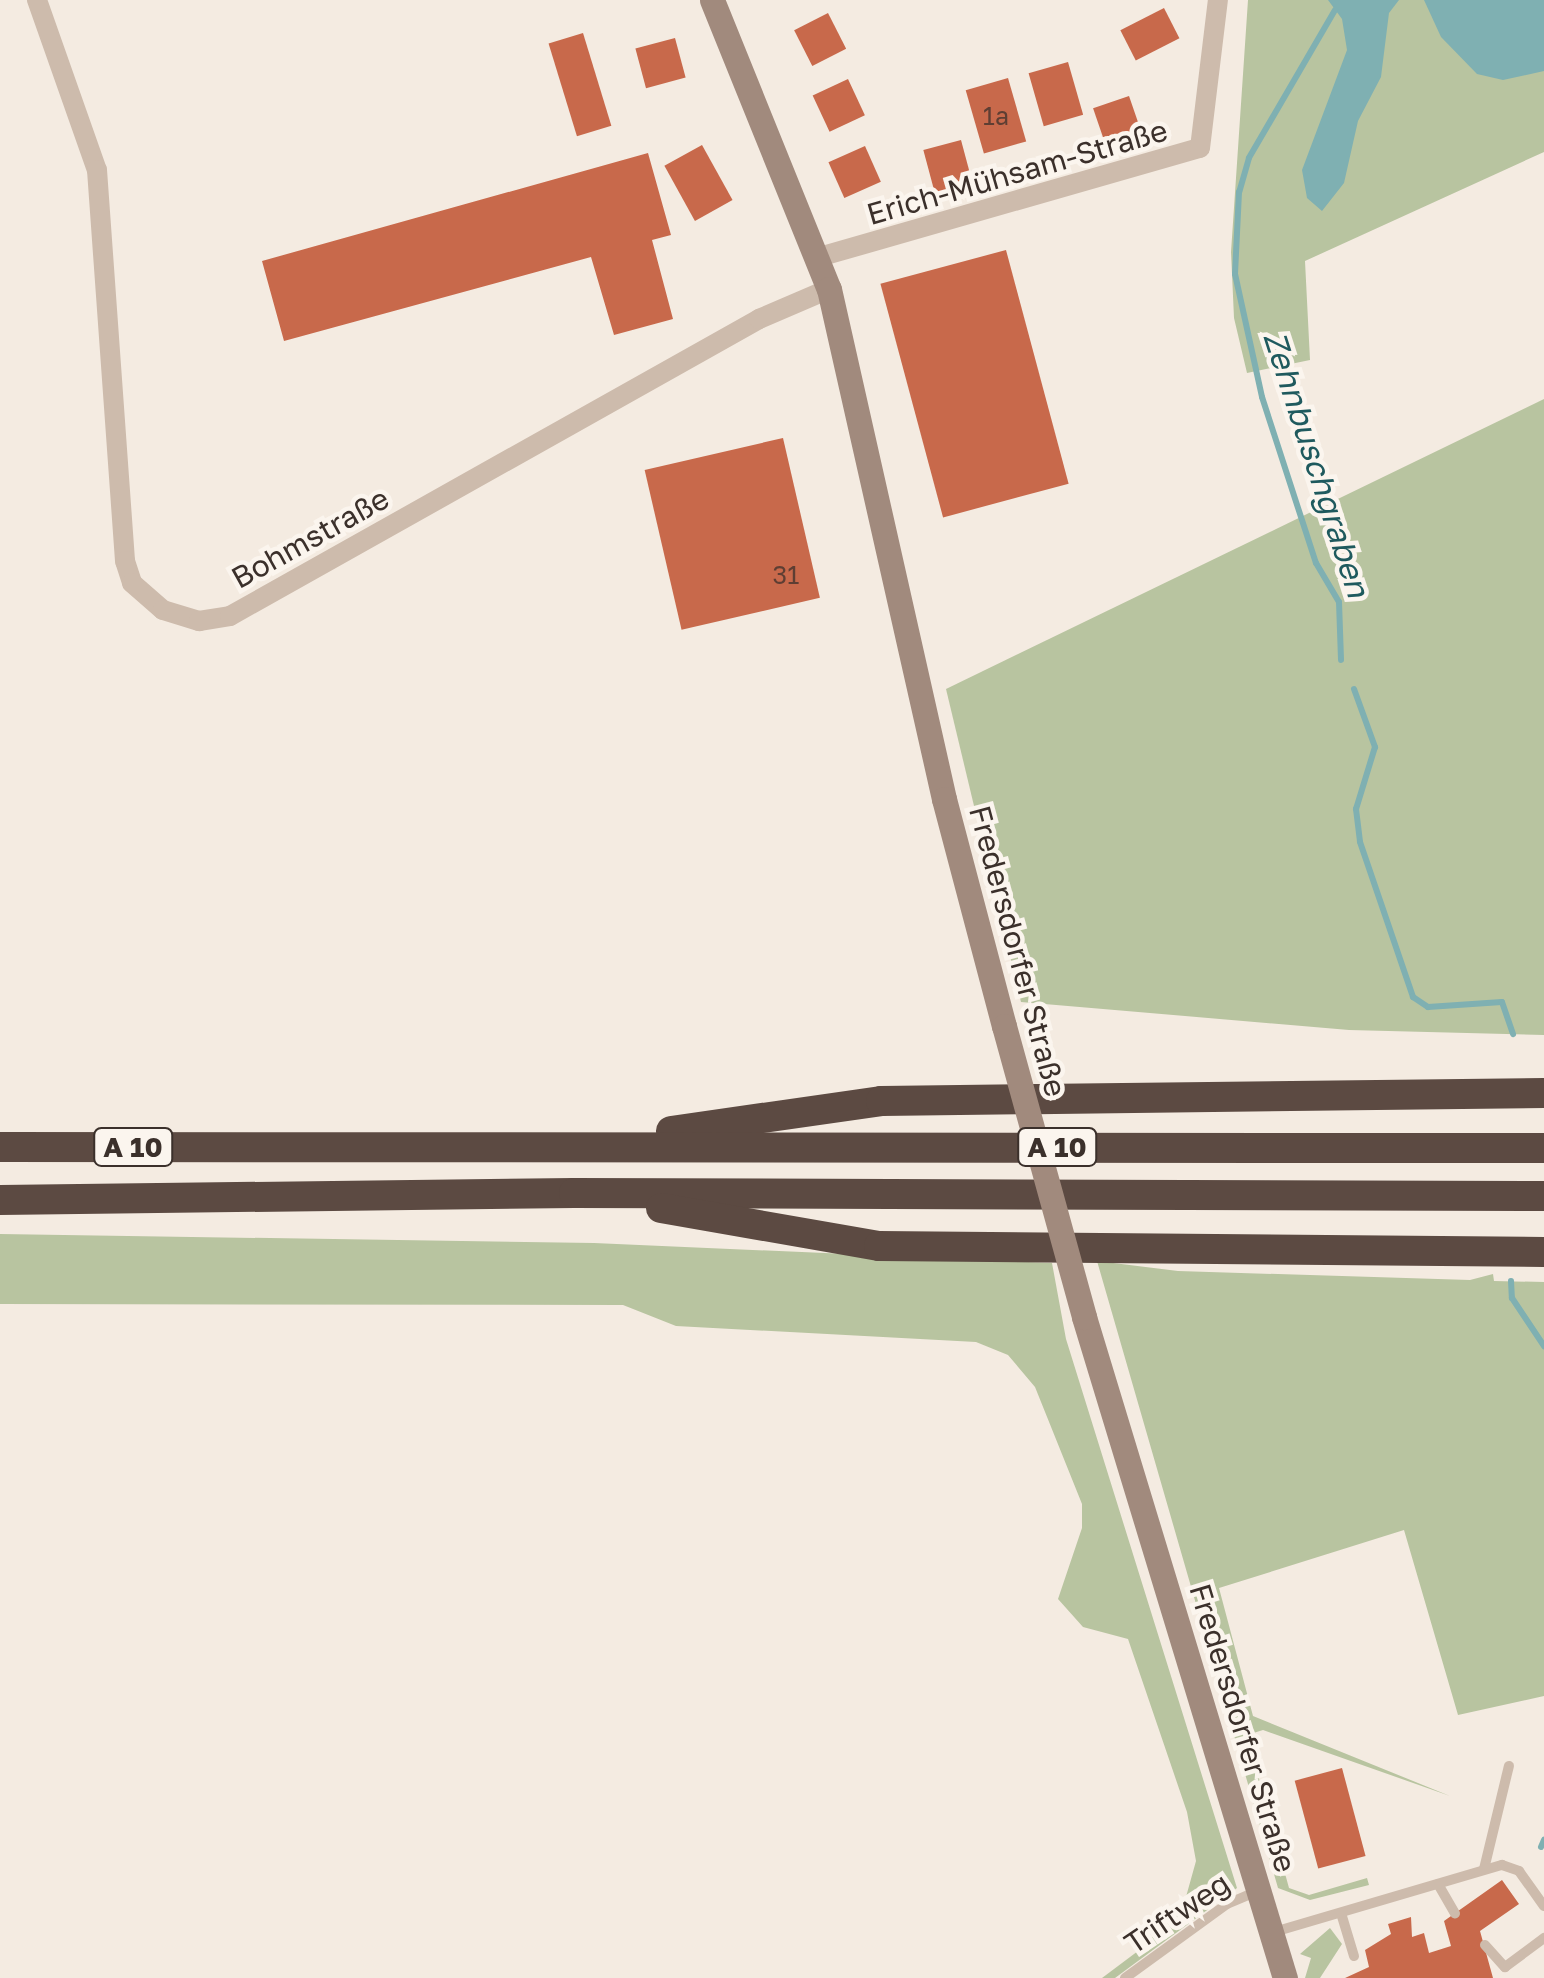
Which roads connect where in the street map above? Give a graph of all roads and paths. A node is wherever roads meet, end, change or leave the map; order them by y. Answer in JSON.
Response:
{"nodes":[{"id":1,"x":36,"y":0,"type":"edge"},
{"id":2,"x":712,"y":0,"type":"edge"},
{"id":3,"x":1218,"y":0,"type":"edge"},
{"id":4,"x":820,"y":258,"type":"junction"},
{"id":5,"x":828,"y":289,"type":"junction"},
{"id":6,"x":1544,"y":1093,"type":"edge"},
{"id":7,"x":570,"y":1146,"type":"junction"},
{"id":8,"x":0,"y":1147,"type":"edge"},
{"id":9,"x":1544,"y":1148,"type":"edge"},
{"id":10,"x":574,"y":1193,"type":"junction"},
{"id":11,"x":1544,"y":1196,"type":"edge"},
{"id":12,"x":0,"y":1200,"type":"edge"},
{"id":13,"x":1544,"y":1252,"type":"edge"},
{"id":14,"x":1509,"y":1766,"type":"dead end"},
{"id":15,"x":1484,"y":1869,"type":"junction"},
{"id":16,"x":1438,"y":1884,"type":"junction"},
{"id":17,"x":1258,"y":1890,"type":"junction"},
{"id":18,"x":1539,"y":1890,"type":"edge"},
{"id":19,"x":1544,"y":1906,"type":"edge"},
{"id":20,"x":1341,"y":1913,"type":"junction"},
{"id":21,"x":1455,"y":1913,"type":"dead end"},
{"id":22,"x":1272,"y":1933,"type":"junction"},
{"id":23,"x":1544,"y":1938,"type":"edge"},
{"id":24,"x":1485,"y":1945,"type":"dead end"},
{"id":25,"x":1354,"y":1956,"type":"dead end"},
{"id":26,"x":1125,"y":1978,"type":"edge"},
{"id":27,"x":1285,"y":1978,"type":"edge"}],
"edges":[{"from":1,"to":5,"type":"street","name":"Bohmstraße"},
{"from":2,"to":4,"type":"street","name":"Fredersdorfer Straße"},
{"from":3,"to":4,"type":"street","name":"Erich-Mühsam-Straße"},
{"from":4,"to":5,"type":"street","name":"Fredersdorfer Straße"},
{"from":5,"to":17,"type":"street","name":"Fredersdorfer Straße","bridge":true},
{"from":6,"to":7,"type":"highway"},
{"from":7,"to":8,"type":"highway","number":"A 10"},
{"from":7,"to":9,"type":"highway","number":"A 10"},
{"from":10,"to":11,"type":"highway","number":"A 10"},
{"from":10,"to":12,"type":"highway","number":"A 10"},
{"from":10,"to":13,"type":"highway"},
{"from":14,"to":15,"type":"lane"},
{"from":15,"to":16,"type":"lane"},
{"from":15,"to":18,"type":"lane"},
{"from":16,"to":20,"type":"lane"},
{"from":16,"to":21,"type":"lane"},
{"from":17,"to":22,"type":"street","name":"Fredersdorfer Straße"},
{"from":17,"to":26,"type":"lane","name":"Triftweg"},
{"from":18,"to":19,"type":"lane"},
{"from":20,"to":22,"type":"lane"},
{"from":20,"to":25,"type":"lane"},
{"from":22,"to":27,"type":"street","name":"Fredersdorfer Straße"},
{"from":23,"to":24,"type":"lane"}]}
